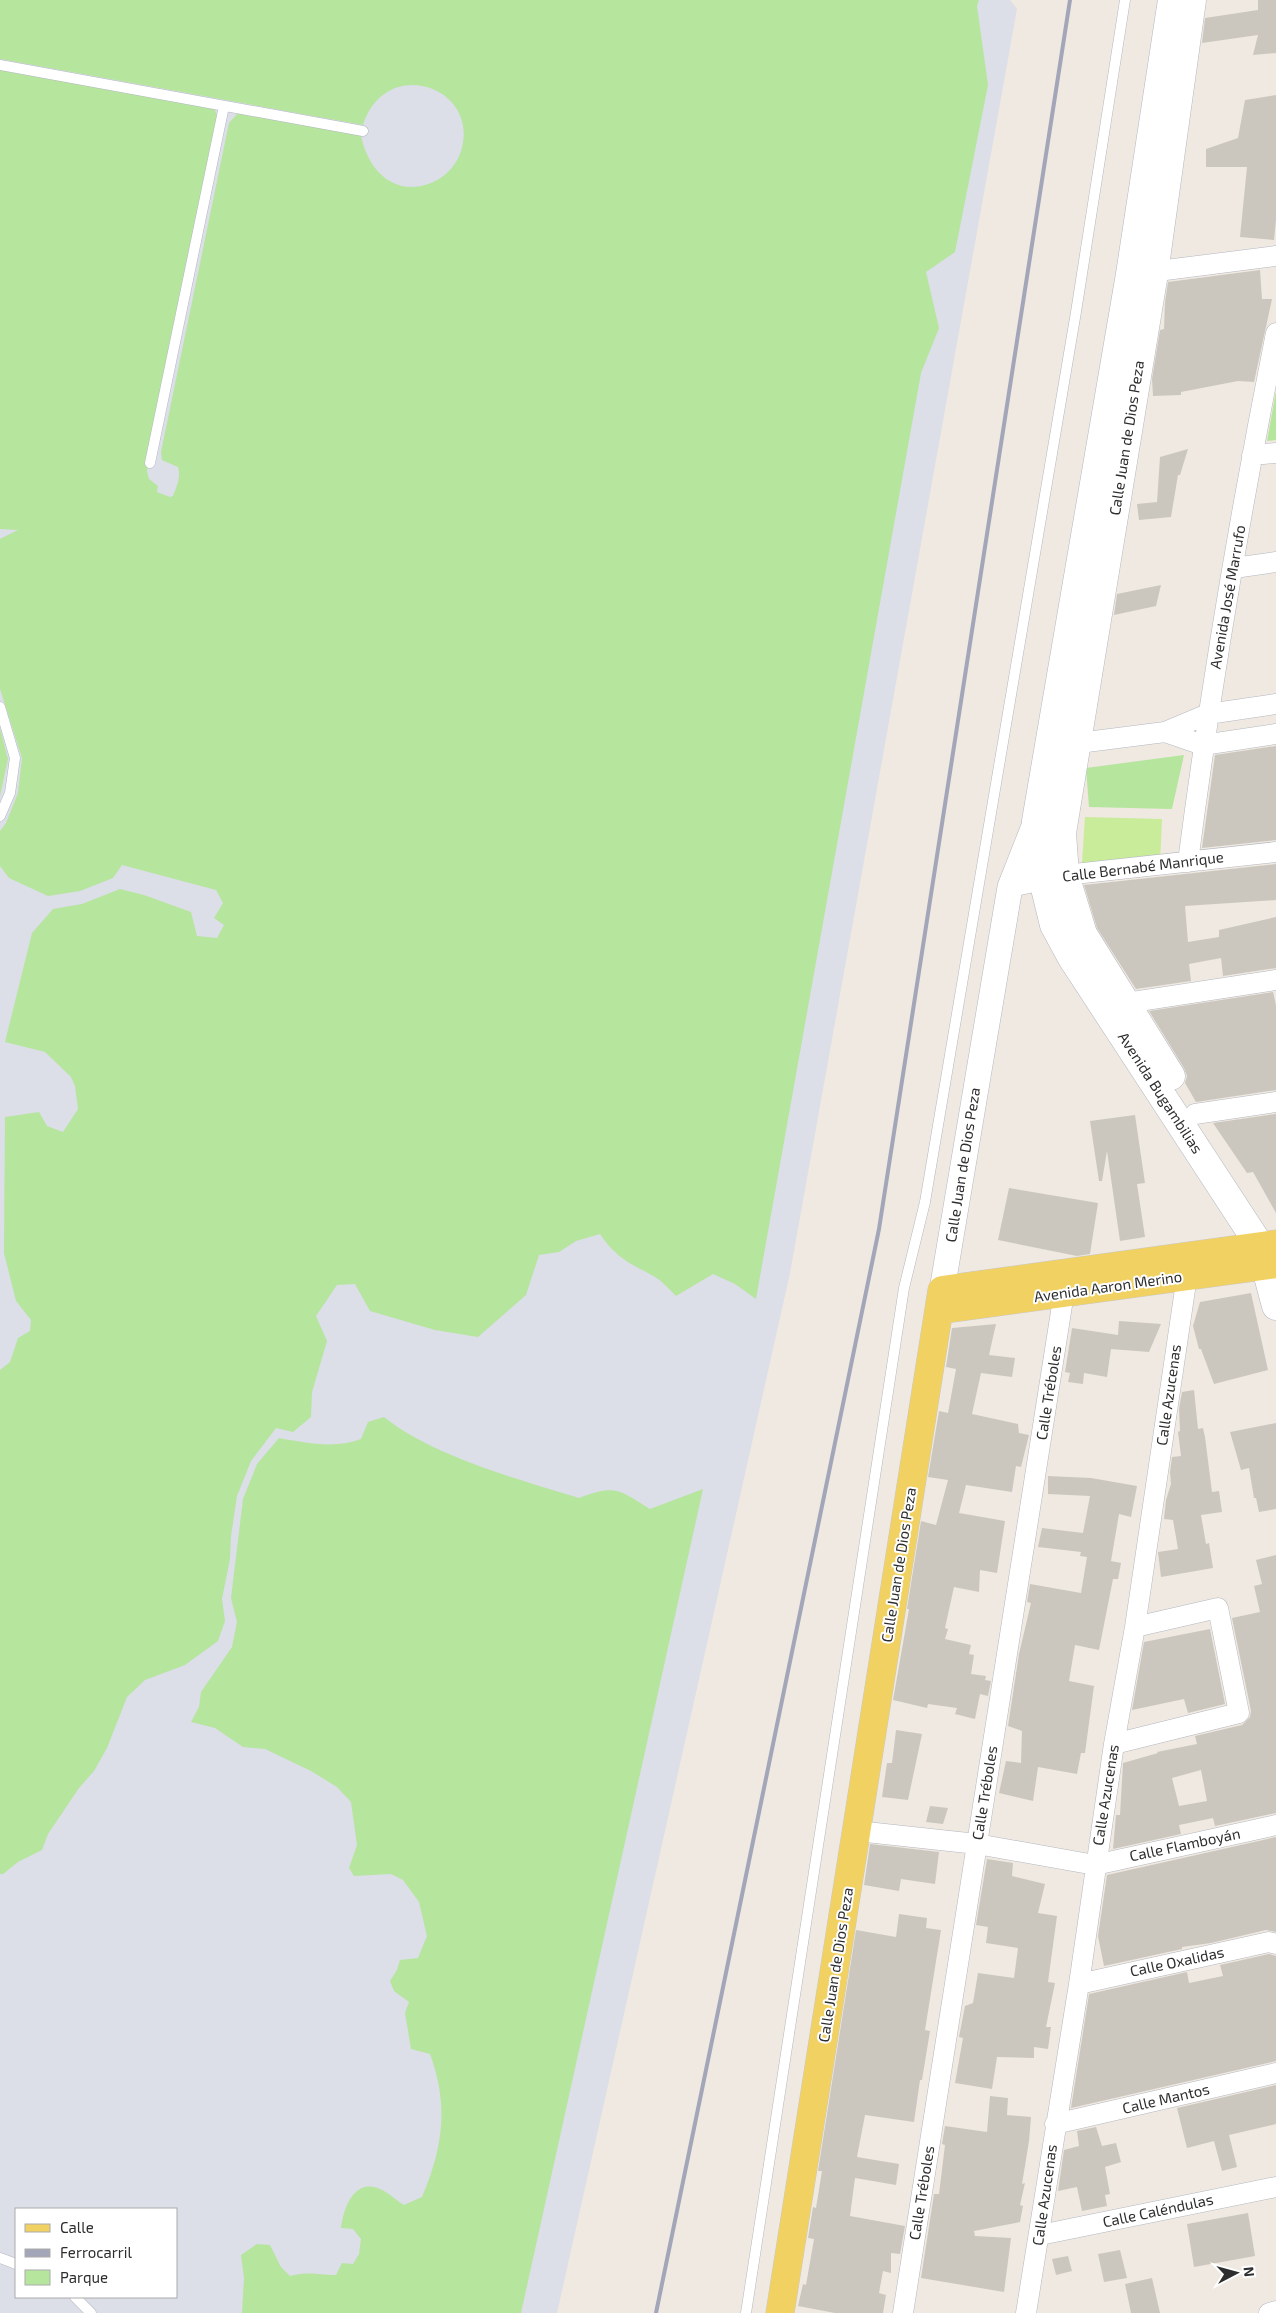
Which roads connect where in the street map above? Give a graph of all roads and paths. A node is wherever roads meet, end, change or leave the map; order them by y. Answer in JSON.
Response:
{"nodes":[{"id":1,"x":1125,"y":0,"type":"edge"},
{"id":2,"x":1172,"y":0,"type":"edge"},
{"id":3,"x":1192,"y":0,"type":"edge"},
{"id":4,"x":0,"y":65,"type":"edge"},
{"id":5,"x":224,"y":106,"type":"junction"},
{"id":6,"x":363,"y":131,"type":"dead end"},
{"id":7,"x":1276,"y":256,"type":"edge"},
{"id":8,"x":1142,"y":273,"type":"junction"},
{"id":9,"x":1276,"y":333,"type":"edge"},
{"id":10,"x":1276,"y":454,"type":"edge"},
{"id":11,"x":1252,"y":455,"type":"junction"},
{"id":12,"x":150,"y":463,"type":"dead end"},
{"id":13,"x":1276,"y":562,"type":"edge"},
{"id":14,"x":1234,"y":568,"type":"junction"},
{"id":15,"x":1276,"y":704,"type":"edge"},
{"id":16,"x":0,"y":707,"type":"edge"},
{"id":17,"x":1208,"y":714,"type":"junction"},
{"id":18,"x":1165,"y":732,"type":"junction"},
{"id":19,"x":1276,"y":734,"type":"edge"},
{"id":20,"x":1076,"y":744,"type":"junction"},
{"id":21,"x":1203,"y":745,"type":"junction"},
{"id":22,"x":1048,"y":747,"type":"junction"},
{"id":23,"x":0,"y":816,"type":"edge"},
{"id":24,"x":1036,"y":821,"type":"junction"},
{"id":25,"x":1276,"y":852,"type":"edge"},
{"id":26,"x":1188,"y":862,"type":"junction"},
{"id":27,"x":1054,"y":878,"type":"junction"},
{"id":28,"x":1010,"y":887,"type":"junction"},
{"id":29,"x":1276,"y":980,"type":"edge"},
{"id":30,"x":1114,"y":1005,"type":"junction"},
{"id":31,"x":1276,"y":1102,"type":"edge"},
{"id":32,"x":1195,"y":1114,"type":"junction"},
{"id":33,"x":1271,"y":1252,"type":"edge"},
{"id":34,"x":1187,"y":1276,"type":"junction"},
{"id":35,"x":1066,"y":1283,"type":"junction"},
{"id":36,"x":941,"y":1300,"type":"junction"},
{"id":37,"x":1276,"y":1306,"type":"edge"},
{"id":38,"x":1135,"y":1627,"type":"junction"},
{"id":39,"x":1114,"y":1744,"type":"junction"},
{"id":40,"x":1276,"y":1825,"type":"edge"},
{"id":41,"x":857,"y":1831,"type":"junction"},
{"id":42,"x":977,"y":1844,"type":"junction"},
{"id":43,"x":1095,"y":1865,"type":"junction"},
{"id":44,"x":1276,"y":1944,"type":"edge"},
{"id":45,"x":1079,"y":1984,"type":"junction"},
{"id":46,"x":1276,"y":2073,"type":"edge"},
{"id":47,"x":1055,"y":2124,"type":"junction"},
{"id":48,"x":1276,"y":2186,"type":"edge"},
{"id":49,"x":1040,"y":2235,"type":"junction"},
{"id":50,"x":0,"y":2258,"type":"edge"},
{"id":51,"x":15,"y":2264,"type":"edge"},
{"id":52,"x":76,"y":2298,"type":"edge"},
{"id":53,"x":1276,"y":2311,"type":"edge"},
{"id":54,"x":91,"y":2313,"type":"edge"},
{"id":55,"x":746,"y":2313,"type":"edge"},
{"id":56,"x":780,"y":2313,"type":"edge"},
{"id":57,"x":903,"y":2313,"type":"edge"},
{"id":58,"x":1026,"y":2313,"type":"edge"},
{"id":59,"x":1269,"y":2313,"type":"edge"}],
"edges":[{"from":1,"to":55,"type":"lane"},
{"from":2,"to":8,"type":"main road","name":"Calle Juan de Dios Peza"},
{"from":3,"to":8,"type":"main road","name":"Calle Juan de Dios Peza"},
{"from":4,"to":5,"type":"lane"},
{"from":5,"to":6,"type":"lane"},
{"from":5,"to":12,"type":"lane"},
{"from":7,"to":8,"type":"street"},
{"from":8,"to":20,"type":"main road","name":"Calle Juan de Dios Peza"},
{"from":8,"to":22,"type":"main road","name":"Calle Juan de Dios Peza"},
{"from":9,"to":11,"type":"street","name":"Avenida José Marrufo"},
{"from":10,"to":11,"type":"street"},
{"from":11,"to":14,"type":"street","name":"Avenida José Marrufo"},
{"from":13,"to":14,"type":"street"},
{"from":14,"to":17,"type":"street","name":"Avenida José Marrufo"},
{"from":15,"to":17,"type":"street"},
{"from":16,"to":23,"type":"lane"},
{"from":17,"to":18,"type":"street"},
{"from":17,"to":21,"type":"street","name":"Avenida José Marrufo"},
{"from":18,"to":20,"type":"street"},
{"from":18,"to":21,"type":"street"},
{"from":19,"to":21,"type":"street"},
{"from":20,"to":22,"type":"street"},
{"from":20,"to":27,"type":"main road","name":"Calle Juan de Dios Peza"},
{"from":21,"to":26,"type":"street","name":"Avenida José Marrufo"},
{"from":22,"to":24,"type":"main road","name":"Calle Juan de Dios Peza"},
{"from":24,"to":27,"type":"main road","name":"Calle Juan de Dios Peza"},
{"from":24,"to":28,"type":"street","name":"Calle Juan de Dios Peza"},
{"from":25,"to":26,"type":"street","name":"Calle Bernabé Manrique"},
{"from":26,"to":27,"type":"street","name":"Calle Bernabé Manrique"},
{"from":27,"to":28,"type":"street","name":"Calle Bernabé Manrique"},
{"from":27,"to":30,"type":"main road","name":"Avenida Bugambilias"},
{"from":28,"to":36,"type":"street","name":"Calle Juan de Dios Peza"},
{"from":29,"to":30,"type":"street"},
{"from":30,"to":32,"type":"main road","name":"Avenida Bugambilias"},
{"from":30,"to":33,"type":"main road","name":"Avenida Bugambilias"},
{"from":31,"to":32,"type":"street"},
{"from":32,"to":33,"type":"main road","name":"Avenida Bugambilias"},
{"from":33,"to":34,"type":"main road","name":"Avenida Aaron Merino"},
{"from":33,"to":35,"type":"main road","name":"Avenida Aaron Merino"},
{"from":33,"to":37,"type":"main road","name":"Avenida Bugambilias"},
{"from":34,"to":35,"type":"main road","name":"Avenida Aaron Merino"},
{"from":34,"to":38,"type":"street","name":"Calle Azucenas"},
{"from":35,"to":36,"type":"main road","name":"Avenida Aaron Merino"},
{"from":35,"to":42,"type":"street","name":"Calle Tréboles"},
{"from":36,"to":41,"type":"main road","name":"Calle Juan de Dios Peza"},
{"from":38,"to":39,"type":"street","name":"Calle Azucenas"},
{"from":38,"to":39,"type":"street"},
{"from":39,"to":43,"type":"street","name":"Calle Azucenas"},
{"from":40,"to":43,"type":"street","name":"Calle Flamboyán"},
{"from":41,"to":42,"type":"street","name":"Calle Flamboyán"},
{"from":41,"to":56,"type":"main road","name":"Calle Juan de Dios Peza"},
{"from":42,"to":43,"type":"street","name":"Calle Flamboyán"},
{"from":42,"to":57,"type":"street","name":"Calle Tréboles"},
{"from":43,"to":45,"type":"street","name":"Calle Azucenas"},
{"from":44,"to":45,"type":"street","name":"Calle Oxalidas"},
{"from":45,"to":47,"type":"street","name":"Calle Azucenas"},
{"from":46,"to":47,"type":"street","name":"Calle Mantos"},
{"from":47,"to":49,"type":"street","name":"Calle Azucenas"},
{"from":48,"to":49,"type":"street","name":"Calle Caléndulas"},
{"from":49,"to":58,"type":"street","name":"Calle Azucenas"},
{"from":50,"to":51,"type":"lane"},
{"from":52,"to":54,"type":"lane"},
{"from":53,"to":59,"type":"street"}]}
